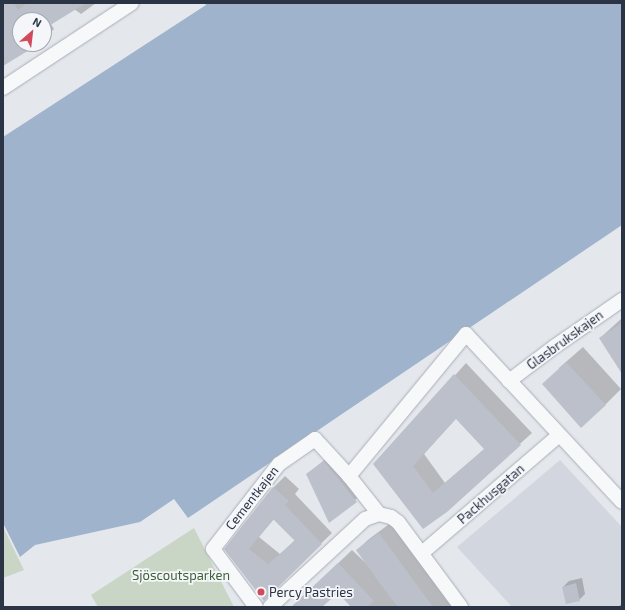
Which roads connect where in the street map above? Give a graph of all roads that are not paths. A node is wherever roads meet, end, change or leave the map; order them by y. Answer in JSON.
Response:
{"nodes":[{"id":1,"x":131,"y":3,"type":"edge"},
{"id":2,"x":3,"y":88,"type":"edge"},
{"id":3,"x":622,"y":300,"type":"edge"},
{"id":4,"x":509,"y":381,"type":"junction"},
{"id":5,"x":559,"y":435,"type":"junction"},
{"id":6,"x":349,"y":476,"type":"junction"},
{"id":7,"x":622,"y":502,"type":"edge"},
{"id":8,"x":379,"y":514,"type":"junction"},
{"id":9,"x":422,"y":553,"type":"junction"},
{"id":10,"x":256,"y":607,"type":"edge"},
{"id":11,"x":270,"y":607,"type":"edge"},
{"id":12,"x":461,"y":607,"type":"edge"}],
"edges":[{"from":1,"to":2,"type":"street"},
{"from":3,"to":4,"type":"street","name":"Glasbrukskajen"},
{"from":4,"to":5,"type":"street"},
{"from":4,"to":6,"type":"street"},
{"from":5,"to":7,"type":"street"},
{"from":5,"to":9,"type":"street","name":"Packhusgatan"},
{"from":6,"to":8,"type":"street","name":"Cementkajen"},
{"from":6,"to":10,"type":"street","name":"Cementkajen"},
{"from":8,"to":9,"type":"street"},
{"from":8,"to":11,"type":"street"},
{"from":9,"to":12,"type":"street"}]}
